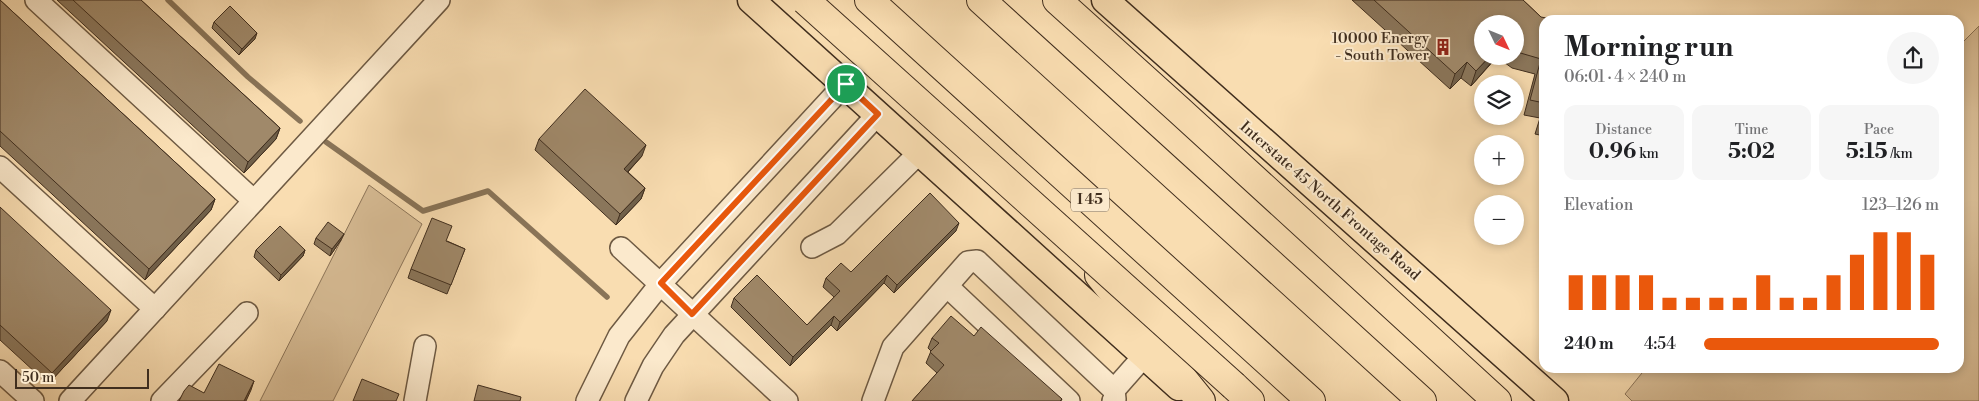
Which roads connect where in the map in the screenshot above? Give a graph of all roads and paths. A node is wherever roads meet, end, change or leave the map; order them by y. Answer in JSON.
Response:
{"nodes":[{"id":1,"x":36,"y":0,"type":"edge"},
{"id":2,"x":439,"y":0,"type":"edge"},
{"id":3,"x":751,"y":0,"type":"edge"},
{"id":4,"x":805,"y":0,"type":"edge"},
{"id":5,"x":810,"y":0,"type":"edge"},
{"id":6,"x":869,"y":0,"type":"edge"},
{"id":7,"x":981,"y":0,"type":"edge"},
{"id":8,"x":1057,"y":0,"type":"edge"},
{"id":9,"x":1105,"y":0,"type":"edge"},
{"id":10,"x":846,"y":84,"type":"junction"},
{"id":11,"x":878,"y":114,"type":"junction"},
{"id":12,"x":920,"y":152,"type":"junction"},
{"id":13,"x":0,"y":167,"type":"edge"},
{"id":14,"x":254,"y":201,"type":"junction"},
{"id":15,"x":812,"y":247,"type":"dead end"},
{"id":16,"x":621,"y":248,"type":"dead end"},
{"id":17,"x":661,"y":283,"type":"junction"},
{"id":18,"x":948,"y":287,"type":"junction"},
{"id":19,"x":155,"y":309,"type":"junction"},
{"id":20,"x":247,"y":313,"type":"dead end"},
{"id":21,"x":692,"y":314,"type":"junction"},
{"id":22,"x":425,"y":346,"type":"dead end"},
{"id":23,"x":1144,"y":356,"type":"junction"},
{"id":24,"x":0,"y":371,"type":"edge"},
{"id":25,"x":1242,"y":394,"type":"edge"},
{"id":26,"x":1113,"y":396,"type":"edge"},
{"id":27,"x":33,"y":401,"type":"edge"},
{"id":28,"x":70,"y":401,"type":"edge"},
{"id":29,"x":162,"y":401,"type":"edge"},
{"id":30,"x":415,"y":401,"type":"edge"},
{"id":31,"x":587,"y":401,"type":"edge"},
{"id":32,"x":636,"y":401,"type":"edge"},
{"id":33,"x":786,"y":401,"type":"edge"},
{"id":34,"x":873,"y":401,"type":"edge"},
{"id":35,"x":1069,"y":401,"type":"edge"},
{"id":36,"x":1194,"y":401,"type":"edge"},
{"id":37,"x":1201,"y":401,"type":"edge"},
{"id":38,"x":1310,"y":401,"type":"edge"},
{"id":39,"x":1422,"y":401,"type":"edge"},
{"id":40,"x":1496,"y":401,"type":"edge"},
{"id":41,"x":1555,"y":401,"type":"edge"}],
"edges":[{"from":1,"to":14,"type":"street"},
{"from":2,"to":14,"type":"street"},
{"from":3,"to":10,"type":"main road"},
{"from":4,"to":25,"type":"highway","bridge":true},
{"from":5,"to":37,"type":"highway"},
{"from":6,"to":38,"type":"highway","number":"I 45"},
{"from":7,"to":39,"type":"highway"},
{"from":8,"to":40,"type":"highway"},
{"from":9,"to":41,"type":"main road","name":"Interstate 45 North Frontage Road"},
{"from":10,"to":11,"type":"main road"},
{"from":10,"to":17,"type":"street"},
{"from":11,"to":12,"type":"main road"},
{"from":11,"to":21,"type":"street"},
{"from":12,"to":15,"type":"street"},
{"from":12,"to":23,"type":"main road"},
{"from":13,"to":19,"type":"street"},
{"from":14,"to":19,"type":"street"},
{"from":16,"to":17,"type":"street"},
{"from":17,"to":21,"type":"street"},
{"from":17,"to":31,"type":"street"},
{"from":18,"to":26,"type":"street"},
{"from":18,"to":34,"type":"street"},
{"from":18,"to":35,"type":"street"},
{"from":19,"to":28,"type":"street"},
{"from":20,"to":29,"type":"street"},
{"from":21,"to":32,"type":"street"},
{"from":21,"to":33,"type":"street"},
{"from":22,"to":30,"type":"street"},
{"from":23,"to":26,"type":"street"},
{"from":23,"to":36,"type":"main road"},
{"from":24,"to":27,"type":"street"}]}
